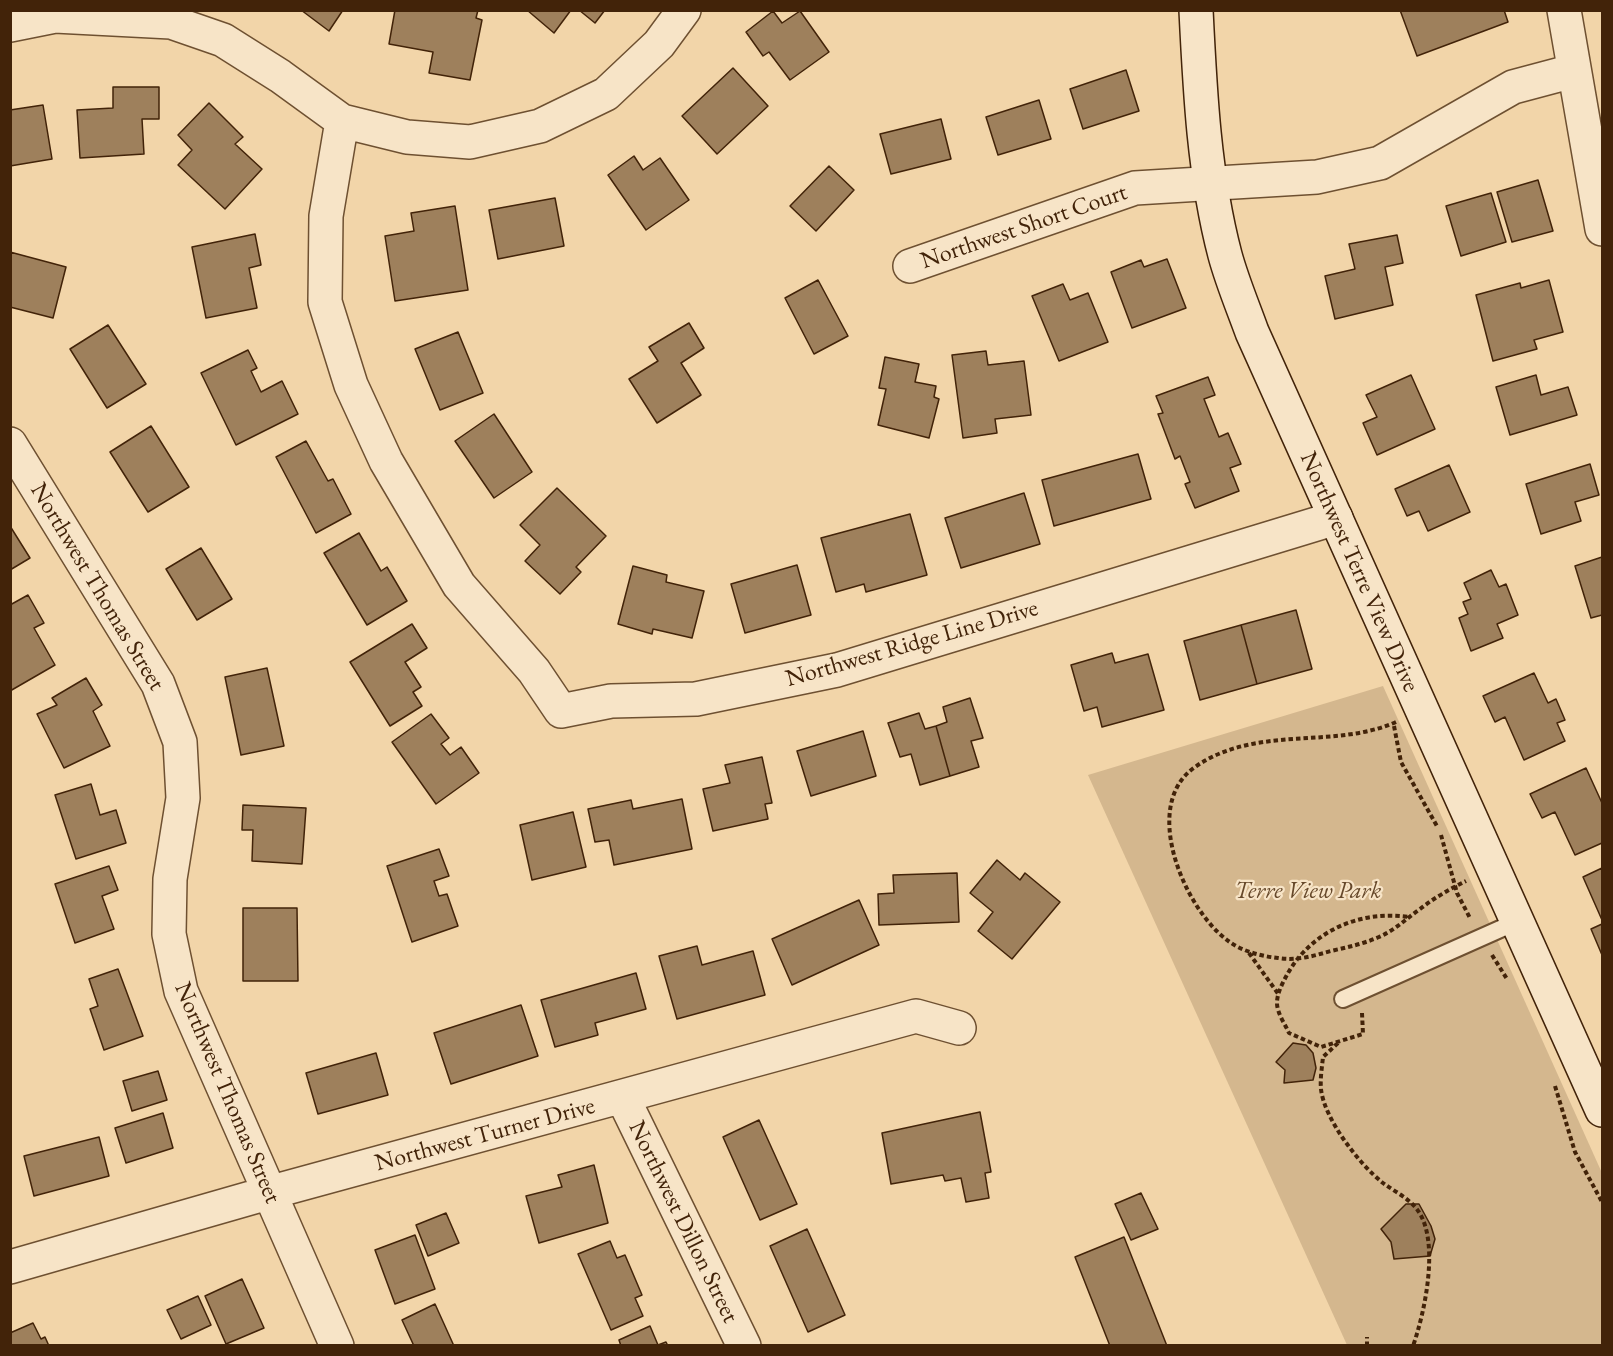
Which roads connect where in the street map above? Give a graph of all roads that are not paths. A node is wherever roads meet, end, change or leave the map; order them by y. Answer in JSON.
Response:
{"nodes":[{"id":1,"x":684,"y":10,"type":"edge"},
{"id":2,"x":1196,"y":10,"type":"edge"},
{"id":3,"x":1564,"y":10,"type":"edge"},
{"id":4,"x":55,"y":13,"type":"edge"},
{"id":5,"x":10,"y":25,"type":"edge"},
{"id":6,"x":1573,"y":71,"type":"junction"},
{"id":7,"x":342,"y":121,"type":"junction"},
{"id":8,"x":1210,"y":185,"type":"junction"},
{"id":9,"x":1602,"y":229,"type":"edge"},
{"id":10,"x":910,"y":266,"type":"dead end"},
{"id":11,"x":10,"y":444,"type":"edge"},
{"id":12,"x":1336,"y":518,"type":"junction"},
{"id":13,"x":1516,"y":922,"type":"junction"},
{"id":14,"x":1342,"y":999,"type":"dead end"},
{"id":15,"x":959,"y":1028,"type":"dead end"},
{"id":16,"x":623,"y":1098,"type":"junction"},
{"id":17,"x":1602,"y":1110,"type":"edge"},
{"id":18,"x":268,"y":1193,"type":"junction"},
{"id":19,"x":10,"y":1267,"type":"edge"},
{"id":20,"x":338,"y":1346,"type":"edge"},
{"id":21,"x":744,"y":1346,"type":"edge"}],
"edges":[{"from":1,"to":7,"type":"street"},
{"from":2,"to":8,"type":"street","name":"Northwest Terre View Drive"},
{"from":3,"to":6,"type":"street"},
{"from":4,"to":5,"type":"street"},
{"from":4,"to":7,"type":"street"},
{"from":6,"to":8,"type":"street","name":"Northwest Short Court"},
{"from":6,"to":9,"type":"street"},
{"from":7,"to":12,"type":"street","name":"Northwest Ridge Line Drive"},
{"from":8,"to":10,"type":"street","name":"Northwest Short Court"},
{"from":8,"to":12,"type":"street","name":"Northwest Terre View Drive"},
{"from":11,"to":18,"type":"street","name":"Northwest Thomas Street"},
{"from":12,"to":13,"type":"street","name":"Northwest Terre View Drive"},
{"from":13,"to":14,"type":"lane"},
{"from":13,"to":17,"type":"street","name":"Northwest Terre View Drive"},
{"from":15,"to":16,"type":"street","name":"Northwest Turner Drive"},
{"from":16,"to":18,"type":"street","name":"Northwest Turner Drive"},
{"from":16,"to":21,"type":"street","name":"Northwest Dillon Street"},
{"from":18,"to":19,"type":"street","name":"Northwest Turner Drive"},
{"from":18,"to":20,"type":"street","name":"Northwest Thomas Street"}]}
